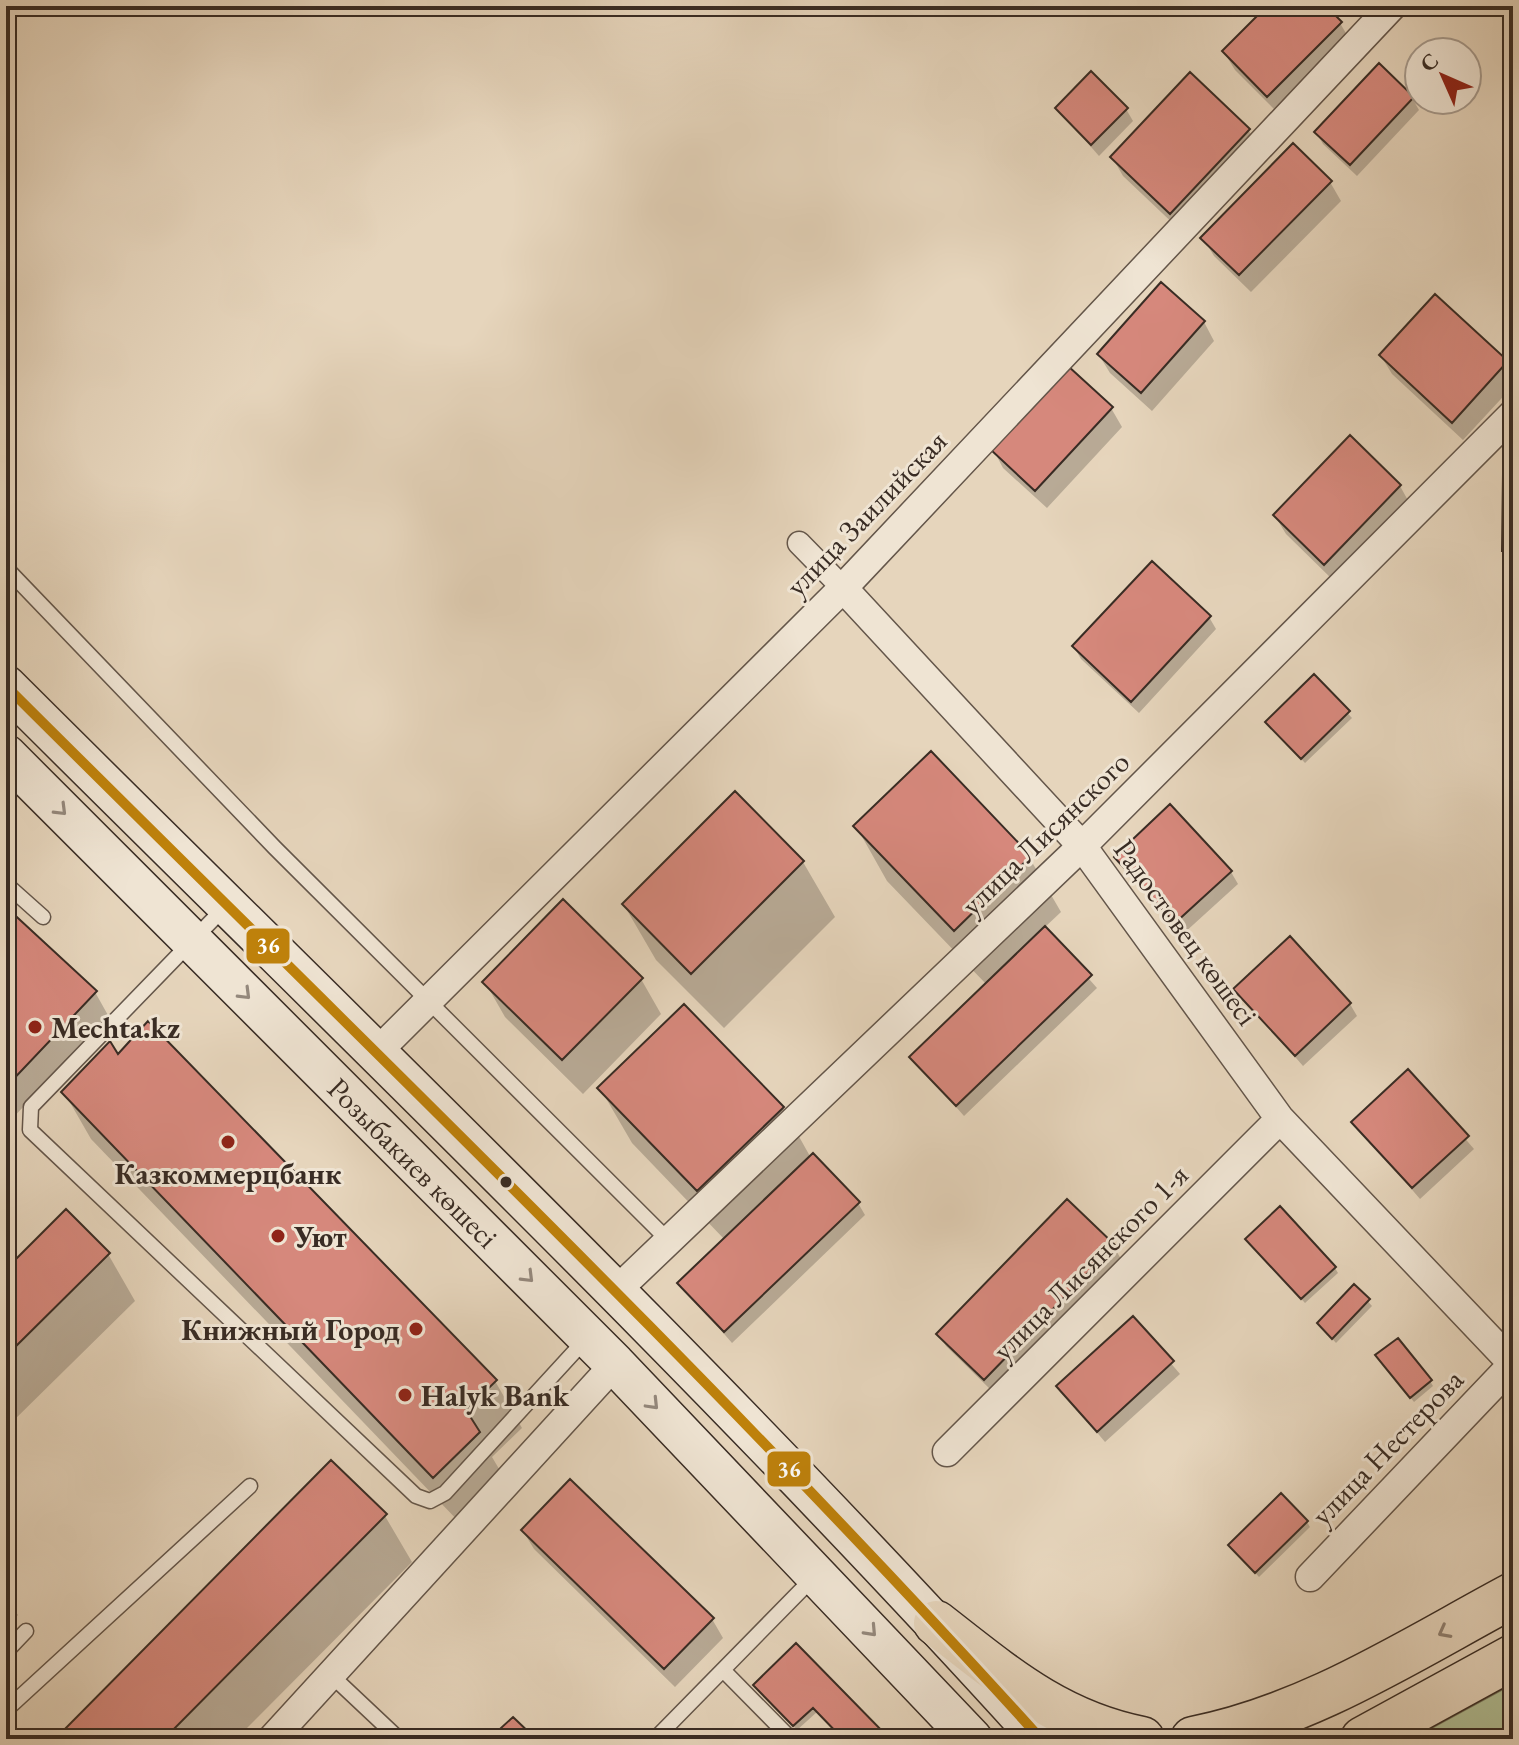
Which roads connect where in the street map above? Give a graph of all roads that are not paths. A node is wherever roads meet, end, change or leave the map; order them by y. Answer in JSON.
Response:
{"nodes":[{"id":1,"x":1392,"y":6,"type":"edge"},
{"id":2,"x":1513,"y":414,"type":"edge"},
{"id":3,"x":799,"y":543,"type":"dead end"},
{"id":4,"x":6,"y":568,"type":"edge"},
{"id":5,"x":843,"y":588,"type":"junction"},
{"id":6,"x":6,"y":686,"type":"edge"},
{"id":7,"x":6,"y":755,"type":"edge"},
{"id":8,"x":1082,"y":846,"type":"junction"},
{"id":9,"x":6,"y":884,"type":"edge"},
{"id":10,"x":227,"y":906,"type":"junction"},
{"id":11,"x":43,"y":917,"type":"dead end"},
{"id":12,"x":192,"y":941,"type":"junction"},
{"id":13,"x":429,"y":1002,"type":"junction"},
{"id":14,"x":375,"y":1054,"type":"junction"},
{"id":15,"x":1280,"y":1119,"type":"junction"},
{"id":16,"x":669,"y":1241,"type":"junction"},
{"id":17,"x":615,"y":1292,"type":"junction"},
{"id":18,"x":601,"y":1351,"type":"junction"},
{"id":19,"x":1513,"y":1364,"type":"edge"},
{"id":20,"x":947,"y":1452,"type":"dead end"},
{"id":21,"x":250,"y":1486,"type":"dead end"},
{"id":22,"x":817,"y":1574,"type":"junction"},
{"id":23,"x":1310,"y":1577,"type":"dead end"},
{"id":24,"x":1513,"y":1595,"type":"edge"},
{"id":25,"x":936,"y":1623,"type":"junction"},
{"id":26,"x":26,"y":1631,"type":"dead end"},
{"id":27,"x":6,"y":1652,"type":"edge"},
{"id":28,"x":1513,"y":1657,"type":"edge"},
{"id":29,"x":723,"y":1670,"type":"junction"},
{"id":30,"x":331,"y":1675,"type":"junction"},
{"id":31,"x":6,"y":1710,"type":"edge"},
{"id":32,"x":272,"y":1739,"type":"edge"},
{"id":33,"x":399,"y":1739,"type":"edge"},
{"id":34,"x":655,"y":1739,"type":"edge"},
{"id":35,"x":791,"y":1739,"type":"edge"},
{"id":36,"x":972,"y":1739,"type":"edge"},
{"id":37,"x":1041,"y":1739,"type":"edge"},
{"id":38,"x":1142,"y":1739,"type":"edge"},
{"id":39,"x":1193,"y":1739,"type":"edge"},
{"id":40,"x":1363,"y":1739,"type":"edge"}],
"edges":[{"from":1,"to":5,"type":"street","name":"улица Заилийская"},
{"from":2,"to":8,"type":"street","name":"улица Лисянского"},
{"from":3,"to":5,"type":"street","name":"Радостовец көшесі"},
{"from":4,"to":13,"type":"lane"},
{"from":5,"to":8,"type":"street","name":"Радостовец көшесі"},
{"from":5,"to":13,"type":"street","name":"улица Заилийская"},
{"from":6,"to":10,"type":"main road","name":"Розыбакиев көшесі"},
{"from":7,"to":12,"type":"main road","name":"Розыбакиев көшесі","one_way":true},
{"from":8,"to":15,"type":"street","name":"Радостовец көшесі"},
{"from":8,"to":16,"type":"street","name":"улица Лисянского"},
{"from":9,"to":11,"type":"lane"},
{"from":10,"to":12,"type":"lane"},
{"from":10,"to":14,"type":"main road","name":"Розыбакиев көшесі"},
{"from":12,"to":18,"type":"main road","name":"Розыбакиев көшесі","one_way":true},
{"from":12,"to":18,"type":"lane"},
{"from":13,"to":14,"type":"street","name":"улица Заилийская"},
{"from":13,"to":16,"type":"lane"},
{"from":14,"to":17,"type":"main road","name":"Розыбакиев көшесі"},
{"from":15,"to":19,"type":"street","name":"Радостовец көшесі"},
{"from":15,"to":20,"type":"street","name":"улица Лисянского 1-я"},
{"from":16,"to":17,"type":"street","name":"улица Лисянского"},
{"from":17,"to":25,"type":"main road","name":"Розыбакиев көшесі"},
{"from":18,"to":22,"type":"main road","name":"Розыбакиев көшесі","one_way":true},
{"from":18,"to":30,"type":"street"},
{"from":19,"to":23,"type":"street","name":"улица Нестерова"},
{"from":21,"to":31,"type":"lane"},
{"from":22,"to":29,"type":"lane"},
{"from":22,"to":36,"type":"main road","name":"Розыбакиев көшесі","one_way":true},
{"from":24,"to":39,"type":"main road","one_way":true},
{"from":25,"to":37,"type":"main road","name":"Розыбакиев көшесі"},
{"from":25,"to":38,"type":"main road"},
{"from":26,"to":27,"type":"lane"},
{"from":28,"to":40,"type":"main road"},
{"from":29,"to":34,"type":"lane"},
{"from":29,"to":35,"type":"lane"},
{"from":30,"to":32,"type":"street"},
{"from":30,"to":33,"type":"lane"}]}
